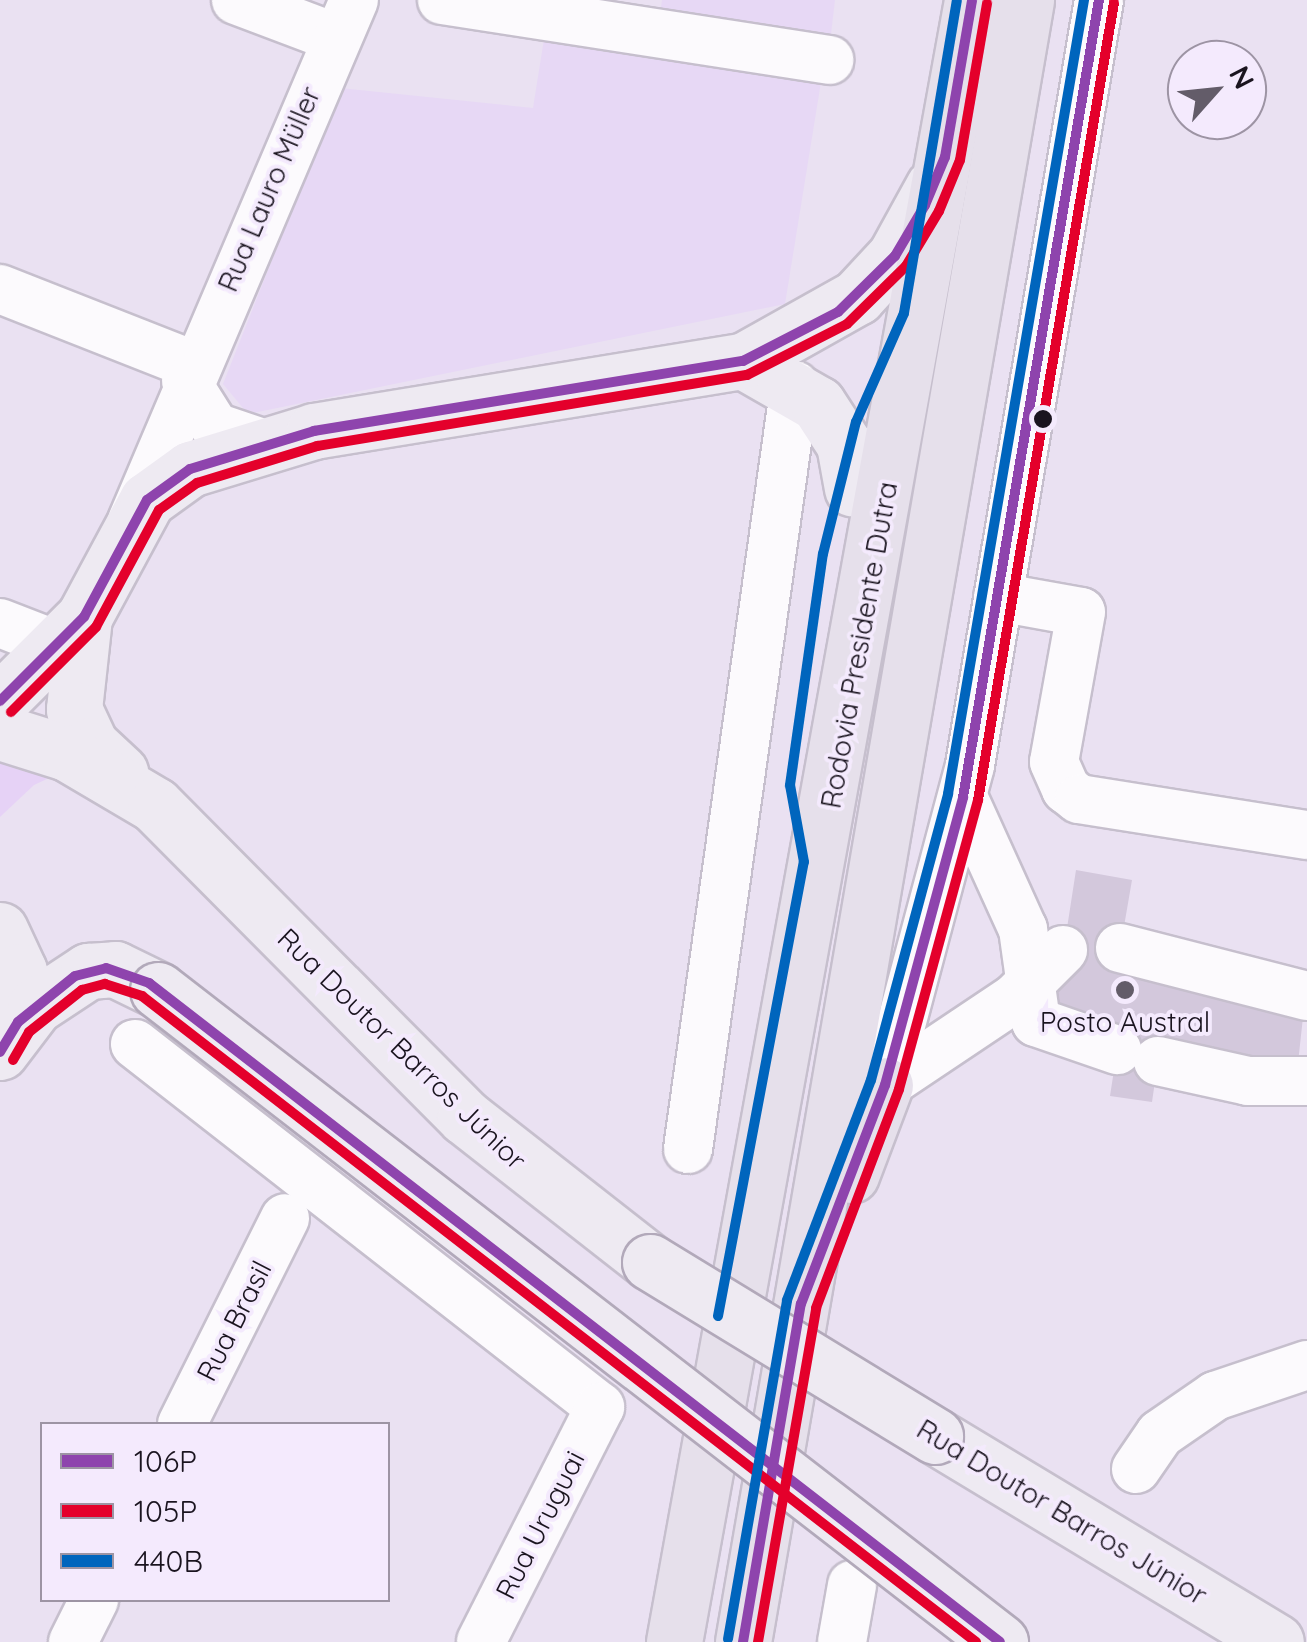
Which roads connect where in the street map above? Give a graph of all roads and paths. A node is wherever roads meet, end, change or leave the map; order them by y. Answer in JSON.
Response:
{"nodes":[{"id":1,"x":236,"y":0,"type":"edge"},
{"id":2,"x":442,"y":0,"type":"edge"},
{"id":3,"x":972,"y":0,"type":"edge"},
{"id":4,"x":1026,"y":0,"type":"edge"},
{"id":5,"x":1099,"y":0,"type":"edge"},
{"id":6,"x":344,"y":19,"type":"edge"},
{"id":7,"x":829,"y":60,"type":"dead end"},
{"id":8,"x":945,"y":156,"type":"junction"},
{"id":9,"x":0,"y":289,"type":"edge"},
{"id":10,"x":918,"y":317,"type":"junction"},
{"id":11,"x":743,"y":361,"type":"junction"},
{"id":12,"x":190,"y":373,"type":"junction"},
{"id":13,"x":796,"y":385,"type":"junction"},
{"id":14,"x":259,"y":442,"type":"junction"},
{"id":15,"x":852,"y":488,"type":"junction"},
{"id":16,"x":132,"y":521,"type":"junction"},
{"id":17,"x":998,"y":597,"type":"junction"},
{"id":18,"x":0,"y":622,"type":"edge"},
{"id":19,"x":72,"y":632,"type":"junction"},
{"id":20,"x":0,"y":701,"type":"edge"},
{"id":21,"x":0,"y":732,"type":"edge"},
{"id":22,"x":963,"y":798,"type":"junction"},
{"id":23,"x":155,"y":805,"type":"junction"},
{"id":24,"x":1307,"y":835,"type":"edge"},
{"id":25,"x":820,"y":862,"type":"junction"},
{"id":26,"x":0,"y":930,"type":"edge"},
{"id":27,"x":1120,"y":948,"type":"dead end"},
{"id":28,"x":1048,"y":965,"type":"junction"},
{"id":29,"x":1307,"y":996,"type":"edge"},
{"id":30,"x":9,"y":1037,"type":"edge"},
{"id":31,"x":135,"y":1044,"type":"dead end"},
{"id":32,"x":1307,"y":1081,"type":"edge"},
{"id":33,"x":885,"y":1085,"type":"junction"},
{"id":34,"x":688,"y":1148,"type":"dead end"},
{"id":35,"x":285,"y":1218,"type":"dead end"},
{"id":36,"x":801,"y":1304,"type":"junction"},
{"id":37,"x":1307,"y":1365,"type":"edge"},
{"id":38,"x":183,"y":1422,"type":"edge"},
{"id":39,"x":1136,"y":1469,"type":"dead end"},
{"id":40,"x":852,"y":1586,"type":"dead end"},
{"id":41,"x":93,"y":1602,"type":"edge"},
{"id":42,"x":73,"y":1642,"type":"edge"},
{"id":43,"x":481,"y":1642,"type":"edge"},
{"id":44,"x":674,"y":1642,"type":"edge"},
{"id":45,"x":743,"y":1642,"type":"edge"},
{"id":46,"x":842,"y":1642,"type":"edge"},
{"id":47,"x":1000,"y":1642,"type":"edge"},
{"id":48,"x":1276,"y":1642,"type":"edge"}],
"edges":[{"from":1,"to":6,"type":"street"},
{"from":2,"to":7,"type":"street"},
{"from":3,"to":8,"type":"highway","name":"Rodovia Presidente Dutra"},
{"from":4,"to":36,"type":"highway","name":"Rodovia Presidente Dutra"},
{"from":5,"to":17,"type":"street"},
{"from":6,"to":12,"type":"street","name":"Rua Lauro Müller"},
{"from":8,"to":10,"type":"highway","name":"Rodovia Presidente Dutra"},
{"from":8,"to":11,"type":"main road","name":"Rua Lauro Müller"},
{"from":9,"to":12,"type":"street"},
{"from":10,"to":15,"type":"highway"},
{"from":10,"to":25,"type":"highway","name":"Rodovia Presidente Dutra"},
{"from":11,"to":13,"type":"main road"},
{"from":11,"to":14,"type":"main road","name":"Rua Lauro Müller"},
{"from":12,"to":14,"type":"street"},
{"from":12,"to":16,"type":"street","name":"Rua Lauro Müller"},
{"from":13,"to":15,"type":"main road"},
{"from":13,"to":34,"type":"street"},
{"from":14,"to":16,"type":"main road","name":"Rua Lauro Müller"},
{"from":15,"to":25,"type":"highway"},
{"from":16,"to":19,"type":"main road","name":"Rua Lauro Müller"},
{"from":17,"to":22,"type":"street"},
{"from":17,"to":24,"type":"street"},
{"from":18,"to":19,"type":"street"},
{"from":19,"to":20,"type":"main road","name":"Rua Lauro Müller"},
{"from":19,"to":23,"type":"main road","name":"Rua Lauro Müller"},
{"from":21,"to":23,"type":"main road","name":"Rua Doutor Barros Júnior"},
{"from":22,"to":28,"type":"street"},
{"from":22,"to":33,"type":"street"},
{"from":23,"to":48,"type":"main road","name":"Rua Doutor Barros Júnior","bridge":true},
{"from":25,"to":44,"type":"highway","name":"Rodovia Presidente Dutra"},
{"from":26,"to":30,"type":"main road"},
{"from":27,"to":29,"type":"street"},
{"from":28,"to":32,"type":"street"},
{"from":28,"to":33,"type":"street"},
{"from":30,"to":47,"type":"main road","bridge":true},
{"from":31,"to":43,"type":"street","name":"Rua Uruguai"},
{"from":33,"to":36,"type":"highway"},
{"from":35,"to":38,"type":"street","name":"Rua Brasil"},
{"from":36,"to":45,"type":"highway","name":"Rodovia Presidente Dutra"},
{"from":37,"to":39,"type":"street"},
{"from":40,"to":46,"type":"street"},
{"from":41,"to":42,"type":"street"}]}
